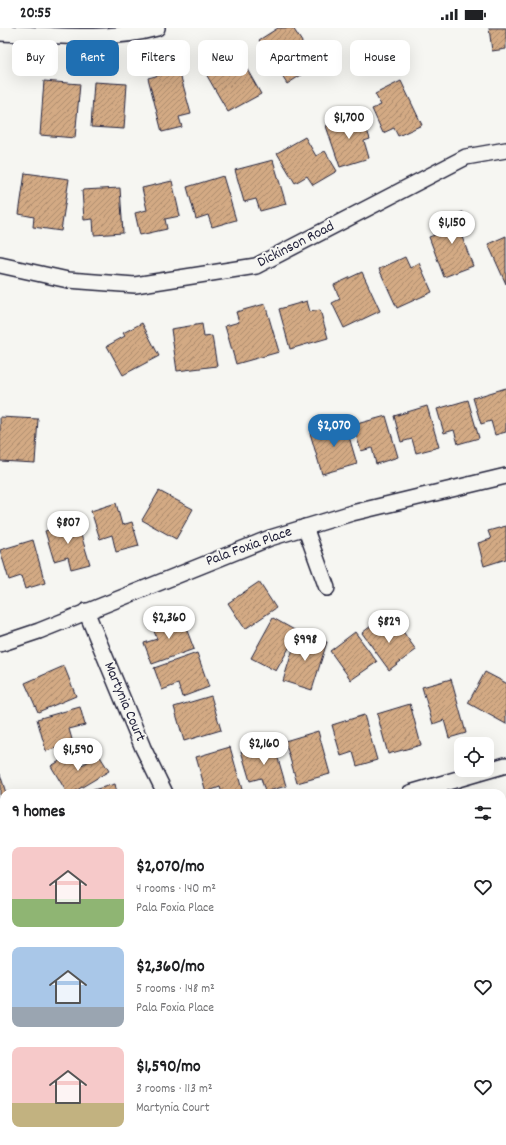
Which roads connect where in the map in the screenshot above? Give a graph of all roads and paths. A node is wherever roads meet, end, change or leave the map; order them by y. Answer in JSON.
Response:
{"nodes":[{"id":1,"x":157,"y":28,"type":"edge"},
{"id":2,"x":0,"y":33,"type":"edge"},
{"id":3,"x":506,"y":150,"type":"edge"},
{"id":4,"x":0,"y":265,"type":"edge"},
{"id":5,"x":506,"y":476,"type":"edge"},
{"id":6,"x":305,"y":526,"type":"junction"},
{"id":7,"x":327,"y":588,"type":"dead end"},
{"id":8,"x":86,"y":611,"type":"junction"},
{"id":9,"x":0,"y":644,"type":"edge"},
{"id":10,"x":506,"y":765,"type":"edge"},
{"id":11,"x":163,"y":789,"type":"edge"},
{"id":12,"x":424,"y":789,"type":"edge"}],
"edges":[{"from":1,"to":2,"type":"street"},
{"from":3,"to":4,"type":"street","name":"Dickinson Road"},
{"from":5,"to":6,"type":"street","name":"Pala Foxia Place"},
{"from":6,"to":7,"type":"street"},
{"from":6,"to":8,"type":"street","name":"Pala Foxia Place"},
{"from":8,"to":9,"type":"street","name":"Pala Foxia Place"},
{"from":8,"to":11,"type":"street","name":"Martynia Court"},
{"from":10,"to":12,"type":"street"}]}
